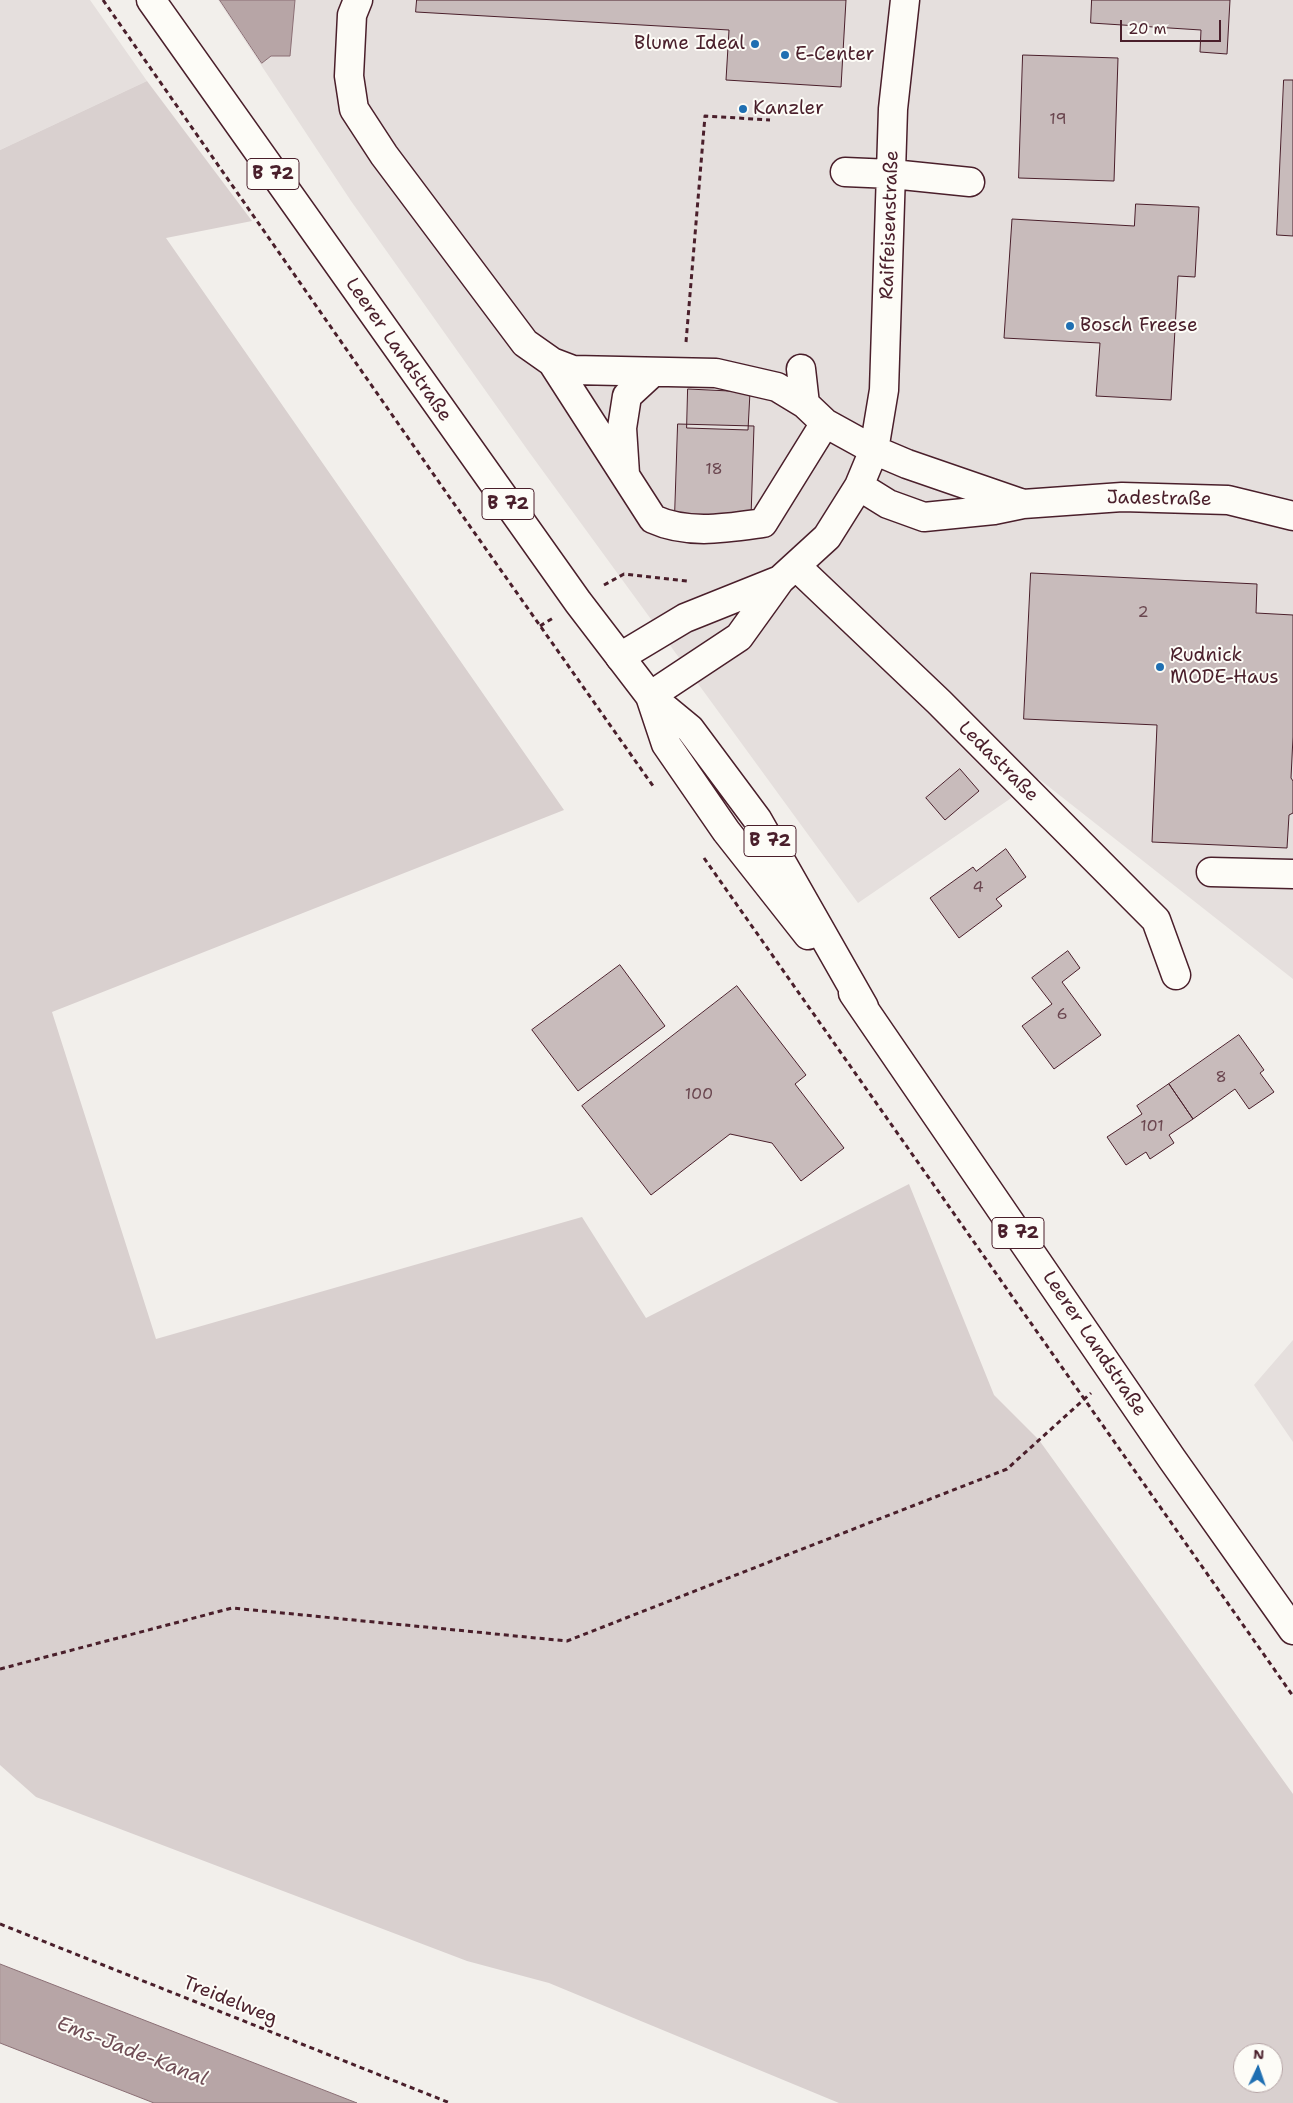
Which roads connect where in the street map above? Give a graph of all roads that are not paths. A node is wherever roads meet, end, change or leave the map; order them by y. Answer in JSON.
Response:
{"nodes":[{"id":1,"x":151,"y":0,"type":"edge"},
{"id":2,"x":358,"y":0,"type":"edge"},
{"id":3,"x":905,"y":0,"type":"edge"},
{"id":4,"x":845,"y":172,"type":"dead end"},
{"id":5,"x":892,"y":174,"type":"junction"},
{"id":6,"x":970,"y":182,"type":"dead end"},
{"id":7,"x":552,"y":362,"type":"junction"},
{"id":8,"x":801,"y":369,"type":"dead end"},
{"id":9,"x":653,"y":372,"type":"junction"},
{"id":10,"x":804,"y":404,"type":"junction"},
{"id":11,"x":825,"y":423,"type":"junction"},
{"id":12,"x":874,"y":450,"type":"junction"},
{"id":13,"x":625,"y":476,"type":"junction"},
{"id":14,"x":859,"y":486,"type":"junction"},
{"id":15,"x":1023,"y":504,"type":"junction"},
{"id":16,"x":1293,"y":516,"type":"edge"},
{"id":17,"x":788,"y":574,"type":"junction"},
{"id":18,"x":620,"y":657,"type":"junction"},
{"id":19,"x":650,"y":696,"type":"junction"},
{"id":20,"x":1211,"y":872,"type":"dead end"},
{"id":21,"x":1293,"y":874,"type":"edge"},
{"id":22,"x":1176,"y":974,"type":"dead end"},
{"id":23,"x":1293,"y":1630,"type":"edge"}],
"edges":[{"from":1,"to":18,"type":"street","name":"Leerer Landstraße","number":"B 72"},
{"from":2,"to":7,"type":"street"},
{"from":3,"to":5,"type":"street","name":"Raiffeisenstraße"},
{"from":4,"to":5,"type":"street"},
{"from":5,"to":6,"type":"street"},
{"from":5,"to":12,"type":"street","name":"Raiffeisenstraße"},
{"from":7,"to":9,"type":"street","name":"Jadestraße"},
{"from":7,"to":13,"type":"street"},
{"from":8,"to":10,"type":"street"},
{"from":9,"to":10,"type":"street","name":"Jadestraße"},
{"from":9,"to":13,"type":"street"},
{"from":10,"to":11,"type":"street","name":"Jadestraße"},
{"from":11,"to":12,"type":"street","name":"Jadestraße"},
{"from":11,"to":13,"type":"street"},
{"from":12,"to":14,"type":"street"},
{"from":12,"to":15,"type":"street","name":"Jadestraße"},
{"from":14,"to":15,"type":"street","name":"Jadestraße"},
{"from":14,"to":17,"type":"street"},
{"from":15,"to":16,"type":"street","name":"Jadestraße"},
{"from":17,"to":18,"type":"street"},
{"from":17,"to":19,"type":"street"},
{"from":17,"to":22,"type":"street","name":"Ledastraße"},
{"from":18,"to":19,"type":"street","name":"Leerer Landstraße","number":"B 72"},
{"from":19,"to":23,"type":"street","name":"Leerer Landstraße","number":"B 72"},
{"from":20,"to":21,"type":"street"}]}
